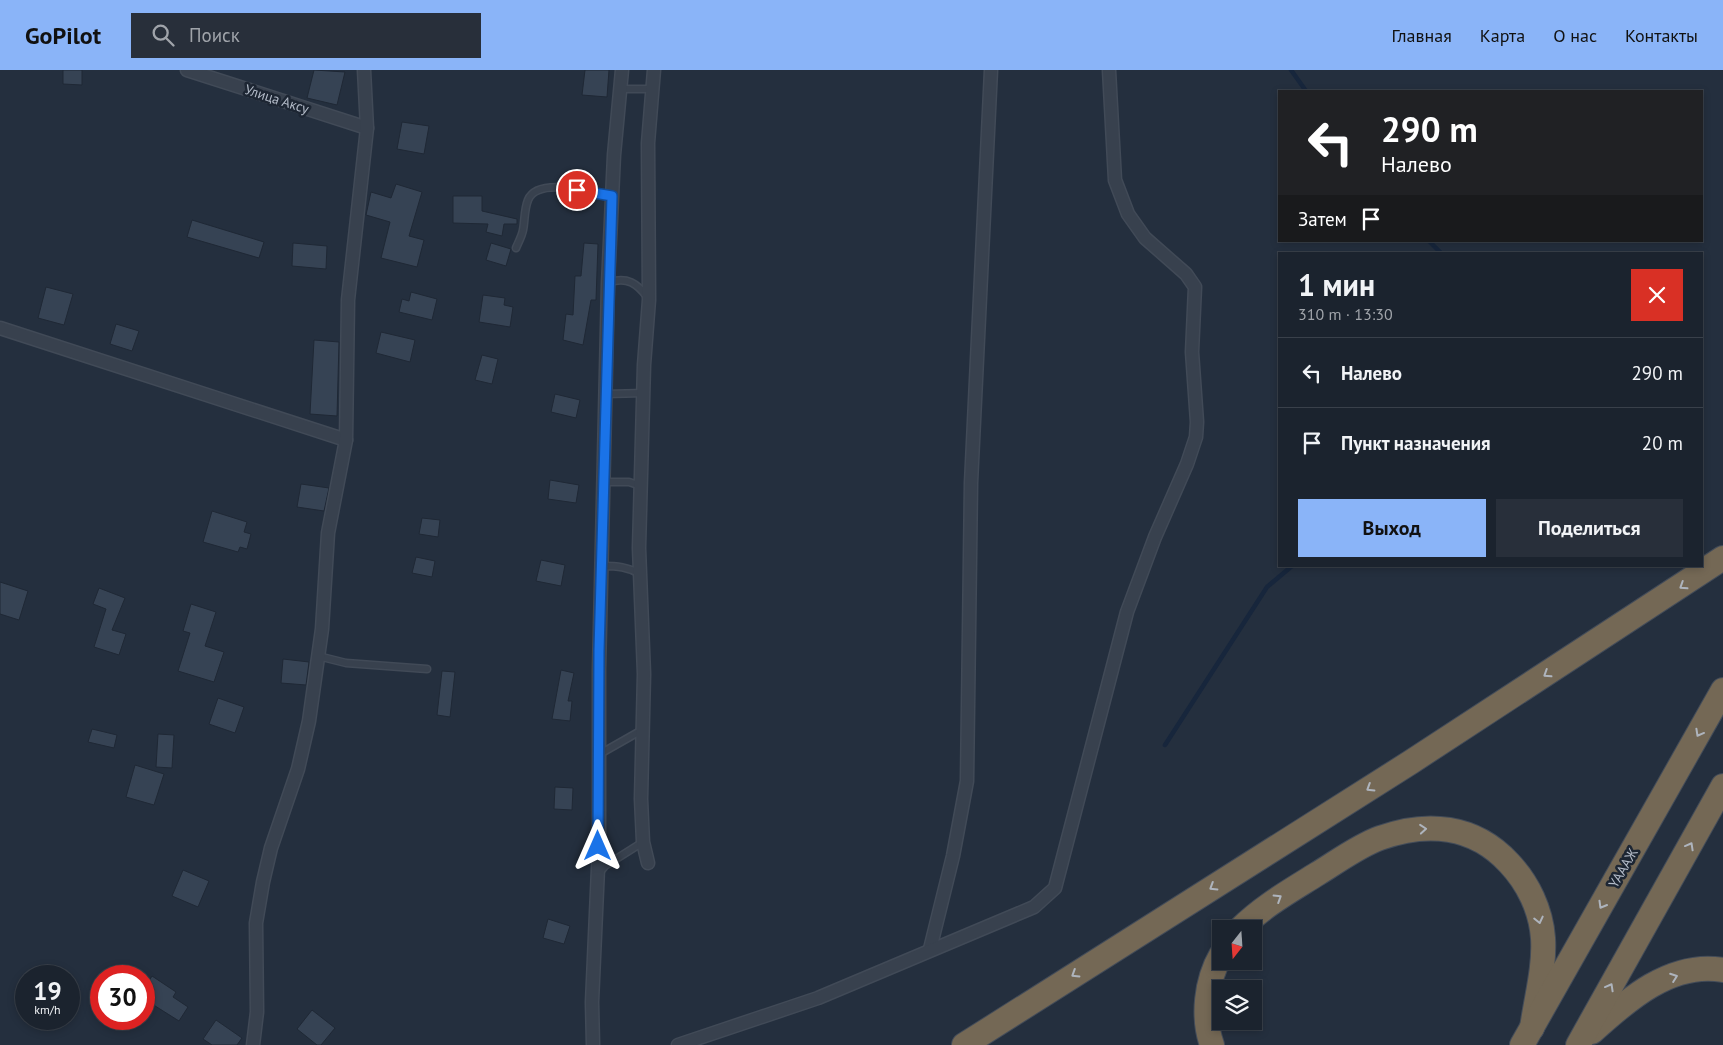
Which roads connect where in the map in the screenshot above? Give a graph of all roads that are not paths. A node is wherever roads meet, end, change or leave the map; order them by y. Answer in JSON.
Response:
{"nodes":[{"id":1,"x":187,"y":70,"type":"edge"},
{"id":2,"x":364,"y":70,"type":"edge"},
{"id":3,"x":622,"y":70,"type":"edge"},
{"id":4,"x":654,"y":70,"type":"edge"},
{"id":5,"x":991,"y":70,"type":"edge"},
{"id":6,"x":1109,"y":70,"type":"edge"},
{"id":7,"x":620,"y":89,"type":"junction"},
{"id":8,"x":652,"y":89,"type":"junction"},
{"id":9,"x":367,"y":128,"type":"junction"},
{"id":10,"x":612,"y":196,"type":"junction"},
{"id":11,"x":516,"y":248,"type":"dead end"},
{"id":12,"x":608,"y":294,"type":"junction"},
{"id":13,"x":649,"y":300,"type":"junction"},
{"id":14,"x":0,"y":328,"type":"edge"},
{"id":15,"x":644,"y":393,"type":"junction"},
{"id":16,"x":607,"y":394,"type":"junction"},
{"id":17,"x":346,"y":440,"type":"junction"},
{"id":18,"x":642,"y":486,"type":"junction"},
{"id":19,"x":604,"y":488,"type":"junction"},
{"id":20,"x":1723,"y":558,"type":"edge"},
{"id":21,"x":640,"y":574,"type":"junction"},
{"id":22,"x":601,"y":576,"type":"junction"},
{"id":23,"x":318,"y":656,"type":"junction"},
{"id":24,"x":427,"y":669,"type":"dead end"},
{"id":25,"x":1723,"y":690,"type":"edge"},
{"id":26,"x":642,"y":730,"type":"junction"},
{"id":27,"x":598,"y":755,"type":"junction"},
{"id":28,"x":1723,"y":786,"type":"edge"},
{"id":29,"x":643,"y":842,"type":"junction"},
{"id":30,"x":648,"y":863,"type":"dead end"},
{"id":31,"x":597,"y":875,"type":"junction"},
{"id":32,"x":1250,"y":920,"type":"edge"},
{"id":33,"x":930,"y":949,"type":"junction"},
{"id":34,"x":1216,"y":970,"type":"edge"},
{"id":35,"x":1723,"y":970,"type":"edge"},
{"id":36,"x":1527,"y":1037,"type":"edge"},
{"id":37,"x":253,"y":1045,"type":"edge"},
{"id":38,"x":594,"y":1045,"type":"edge"},
{"id":39,"x":678,"y":1045,"type":"edge"},
{"id":40,"x":964,"y":1045,"type":"edge"},
{"id":41,"x":1212,"y":1045,"type":"edge"},
{"id":42,"x":1578,"y":1045,"type":"edge"}],
"edges":[{"from":1,"to":9,"type":"street","name":"Улица Аксу"},
{"from":2,"to":9,"type":"street"},
{"from":3,"to":7,"type":"street"},
{"from":4,"to":8,"type":"street"},
{"from":5,"to":33,"type":"street"},
{"from":6,"to":33,"type":"street"},
{"from":7,"to":8,"type":"lane"},
{"from":7,"to":10,"type":"street"},
{"from":8,"to":13,"type":"street"},
{"from":9,"to":17,"type":"street"},
{"from":10,"to":11,"type":"lane"},
{"from":10,"to":12,"type":"street"},
{"from":12,"to":13,"type":"lane"},
{"from":12,"to":16,"type":"street"},
{"from":13,"to":15,"type":"street"},
{"from":14,"to":17,"type":"street"},
{"from":15,"to":16,"type":"lane"},
{"from":15,"to":18,"type":"street"},
{"from":16,"to":19,"type":"street"},
{"from":17,"to":23,"type":"street"},
{"from":18,"to":19,"type":"lane"},
{"from":18,"to":21,"type":"street"},
{"from":19,"to":22,"type":"street"},
{"from":20,"to":40,"type":"highway","one_way":true},
{"from":21,"to":22,"type":"lane"},
{"from":21,"to":26,"type":"street"},
{"from":22,"to":27,"type":"street"},
{"from":23,"to":24,"type":"lane"},
{"from":23,"to":37,"type":"street"},
{"from":25,"to":36,"type":"highway","name":"ҮАААЖ","one_way":true},
{"from":26,"to":27,"type":"lane"},
{"from":26,"to":29,"type":"street"},
{"from":27,"to":31,"type":"street"},
{"from":42,"to":28,"type":"highway","one_way":true},
{"from":29,"to":30,"type":"street"},
{"from":29,"to":31,"type":"lane"},
{"from":31,"to":38,"type":"street"},
{"from":32,"to":36,"type":"highway","one_way":true},
{"from":33,"to":39,"type":"street"},
{"from":34,"to":41,"type":"highway"},
{"from":42,"to":35,"type":"highway","one_way":true}]}
